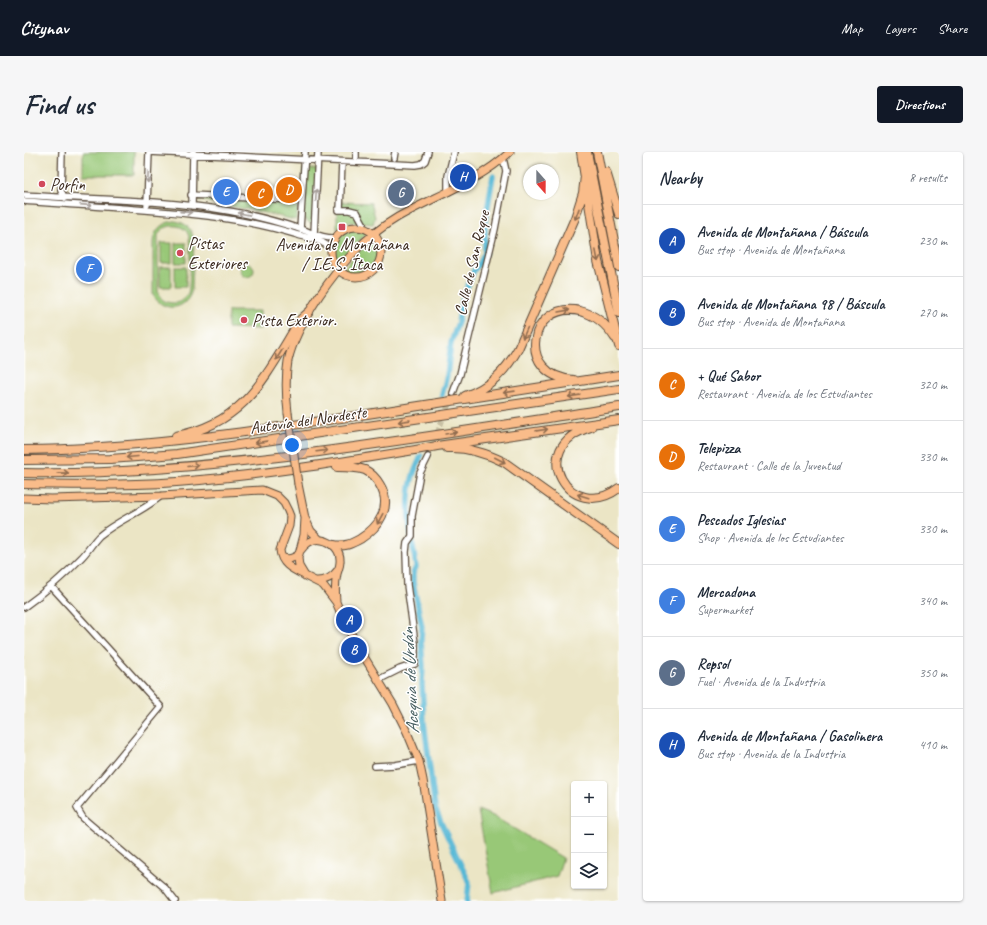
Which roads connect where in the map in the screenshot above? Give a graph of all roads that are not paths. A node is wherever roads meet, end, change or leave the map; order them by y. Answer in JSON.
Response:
{"nodes":[{"id":1,"x":62,"y":152,"type":"edge"},
{"id":2,"x":149,"y":152,"type":"edge"},
{"id":3,"x":267,"y":152,"type":"edge"},
{"id":4,"x":304,"y":152,"type":"edge"},
{"id":5,"x":318,"y":152,"type":"edge"},
{"id":6,"x":428,"y":152,"type":"edge"},
{"id":7,"x":454,"y":152,"type":"edge"},
{"id":8,"x":510,"y":152,"type":"edge"},
{"id":9,"x":581,"y":152,"type":"edge"},
{"id":10,"x":587,"y":152,"type":"edge"},
{"id":11,"x":599,"y":152,"type":"edge"},
{"id":12,"x":193,"y":153,"type":"edge"},
{"id":13,"x":231,"y":154,"type":"edge"},
{"id":14,"x":503,"y":158,"type":"junction"},
{"id":15,"x":266,"y":159,"type":"junction"},
{"id":16,"x":304,"y":160,"type":"junction"},
{"id":17,"x":318,"y":161,"type":"junction"},
{"id":18,"x":342,"y":162,"type":"junction"},
{"id":19,"x":585,"y":176,"type":"junction"},
{"id":20,"x":448,"y":192,"type":"junction"},
{"id":21,"x":24,"y":195,"type":"edge"},
{"id":22,"x":191,"y":195,"type":"junction"},
{"id":23,"x":65,"y":198,"type":"junction"},
{"id":24,"x":294,"y":200,"type":"dead end"},
{"id":25,"x":24,"y":201,"type":"edge"},
{"id":26,"x":148,"y":202,"type":"junction"},
{"id":27,"x":617,"y":203,"type":"edge"},
{"id":28,"x":192,"y":206,"type":"junction"},
{"id":29,"x":147,"y":210,"type":"junction"},
{"id":30,"x":619,"y":214,"type":"edge"},
{"id":31,"x":282,"y":223,"type":"junction"},
{"id":32,"x":363,"y":223,"type":"dead end"},
{"id":33,"x":274,"y":228,"type":"junction"},
{"id":34,"x":300,"y":228,"type":"junction"},
{"id":35,"x":374,"y":233,"type":"junction"},
{"id":36,"x":314,"y":234,"type":"junction"},
{"id":37,"x":335,"y":238,"type":"junction"},
{"id":38,"x":331,"y":249,"type":"junction"},
{"id":39,"x":619,"y":267,"type":"edge"},
{"id":40,"x":338,"y":270,"type":"junction"},
{"id":41,"x":309,"y":312,"type":"junction"},
{"id":42,"x":619,"y":313,"type":"edge"},
{"id":43,"x":619,"y":344,"type":"edge"},
{"id":44,"x":615,"y":376,"type":"edge"},
{"id":45,"x":589,"y":380,"type":"junction"},
{"id":46,"x":616,"y":390,"type":"edge"},
{"id":47,"x":453,"y":393,"type":"tunnel mouth"},
{"id":48,"x":435,"y":403,"type":"junction"},
{"id":49,"x":618,"y":407,"type":"edge"},
{"id":50,"x":616,"y":420,"type":"edge"},
{"id":51,"x":143,"y":444,"type":"junction"},
{"id":52,"x":24,"y":450,"type":"edge"},
{"id":53,"x":420,"y":450,"type":"junction"},
{"id":54,"x":428,"y":458,"type":"tunnel mouth"},
{"id":55,"x":24,"y":460,"type":"edge"},
{"id":56,"x":306,"y":468,"type":"junction"},
{"id":57,"x":24,"y":473,"type":"edge"},
{"id":58,"x":24,"y":484,"type":"edge"},
{"id":59,"x":619,"y":488,"type":"edge"},
{"id":60,"x":160,"y":496,"type":"junction"},
{"id":61,"x":24,"y":498,"type":"edge"},
{"id":62,"x":305,"y":518,"type":"junction"},
{"id":63,"x":319,"y":539,"type":"junction"},
{"id":64,"x":619,"y":544,"type":"edge"},
{"id":65,"x":334,"y":545,"type":"junction"},
{"id":66,"x":300,"y":552,"type":"junction"},
{"id":67,"x":282,"y":558,"type":"junction"},
{"id":68,"x":338,"y":570,"type":"junction"},
{"id":69,"x":306,"y":576,"type":"junction"},
{"id":70,"x":317,"y":581,"type":"junction"},
{"id":71,"x":51,"y":586,"type":"junction"},
{"id":72,"x":336,"y":602,"type":"junction"},
{"id":73,"x":24,"y":607,"type":"edge"},
{"id":74,"x":378,"y":680,"type":"junction"},
{"id":75,"x":419,"y":762,"type":"junction"},
{"id":76,"x":375,"y":766,"type":"dead end"},
{"id":77,"x":175,"y":901,"type":"edge"},
{"id":78,"x":442,"y":901,"type":"edge"}],
"edges":[{"from":1,"to":23,"type":"street"},
{"from":2,"to":12,"type":"street"},
{"from":2,"to":26,"type":"street","one_way":true},
{"from":3,"to":15,"type":"street"},
{"from":4,"to":16,"type":"street"},
{"from":5,"to":17,"type":"street"},
{"from":6,"to":18,"type":"street"},
{"from":7,"to":20,"type":"street"},
{"from":8,"to":14,"type":"main road"},
{"from":9,"to":19,"type":"highway"},
{"from":10,"to":42,"type":"highway"},
{"from":11,"to":27,"type":"highway"},
{"from":11,"to":39,"type":"highway"},
{"from":12,"to":13,"type":"street"},
{"from":12,"to":22,"type":"street"},
{"from":13,"to":15,"type":"street"},
{"from":14,"to":20,"type":"main road"},
{"from":14,"to":47,"type":"street","name":"Calle de San Roque"},
{"from":15,"to":16,"type":"street"},
{"from":16,"to":17,"type":"street"},
{"from":16,"to":34,"type":"street"},
{"from":17,"to":18,"type":"street"},
{"from":36,"to":17,"type":"street","one_way":true},
{"from":18,"to":32,"type":"street"},
{"from":19,"to":43,"type":"highway","one_way":true},
{"from":19,"to":48,"type":"highway","one_way":true},
{"from":20,"to":35,"type":"main road"},
{"from":21,"to":23,"type":"street"},
{"from":22,"to":24,"type":"street"},
{"from":22,"to":28,"type":"street"},
{"from":23,"to":26,"type":"street"},
{"from":25,"to":29,"type":"street","one_way":true},
{"from":26,"to":28,"type":"street"},
{"from":26,"to":29,"type":"street"},
{"from":27,"to":30,"type":"highway"},
{"from":31,"to":28,"type":"street","one_way":true},
{"from":29,"to":33,"type":"street","one_way":true},
{"from":31,"to":33,"type":"street"},
{"from":31,"to":34,"type":"street"},
{"from":33,"to":38,"type":"street"},
{"from":34,"to":36,"type":"street"},
{"from":35,"to":37,"type":"main road"},
{"from":35,"to":40,"type":"main road"},
{"from":35,"to":40,"type":"main road"},
{"from":36,"to":37,"type":"street"},
{"from":37,"to":38,"type":"main road"},
{"from":38,"to":40,"type":"main road"},
{"from":40,"to":41,"type":"main road"},
{"from":41,"to":51,"type":"highway","one_way":true},
{"from":41,"to":62,"type":"main road","bridge":true},
{"from":45,"to":43,"type":"highway","one_way":true},
{"from":44,"to":45,"type":"highway"},
{"from":45,"to":48,"type":"highway","one_way":true},
{"from":46,"to":55,"type":"highway","name":"Autovía del Nordeste","one_way":true},
{"from":48,"to":51,"type":"highway"},
{"from":57,"to":49,"type":"highway","name":"Autovía del Nordeste","one_way":true},
{"from":53,"to":50,"type":"highway","one_way":true},
{"from":59,"to":50,"type":"highway","one_way":true},
{"from":51,"to":52,"type":"highway"},
{"from":53,"to":56,"type":"highway"},
{"from":53,"to":64,"type":"highway","one_way":true},
{"from":54,"to":74,"type":"street"},
{"from":56,"to":58,"type":"highway"},
{"from":56,"to":65,"type":"highway","one_way":true},
{"from":60,"to":61,"type":"main road"},
{"from":60,"to":67,"type":"main road"},
{"from":60,"to":71,"type":"street"},
{"from":62,"to":63,"type":"main road"},
{"from":62,"to":66,"type":"main road"},
{"from":63,"to":65,"type":"main road"},
{"from":63,"to":66,"type":"main road"},
{"from":65,"to":68,"type":"main road"},
{"from":66,"to":67,"type":"main road"},
{"from":66,"to":69,"type":"main road"},
{"from":67,"to":69,"type":"main road"},
{"from":68,"to":70,"type":"main road"},
{"from":68,"to":72,"type":"main road"},
{"from":69,"to":70,"type":"main road"},
{"from":70,"to":72,"type":"main road"},
{"from":71,"to":73,"type":"street"},
{"from":71,"to":77,"type":"street"},
{"from":72,"to":74,"type":"main road"},
{"from":74,"to":75,"type":"main road"},
{"from":75,"to":76,"type":"street"},
{"from":75,"to":78,"type":"main road"}]}
